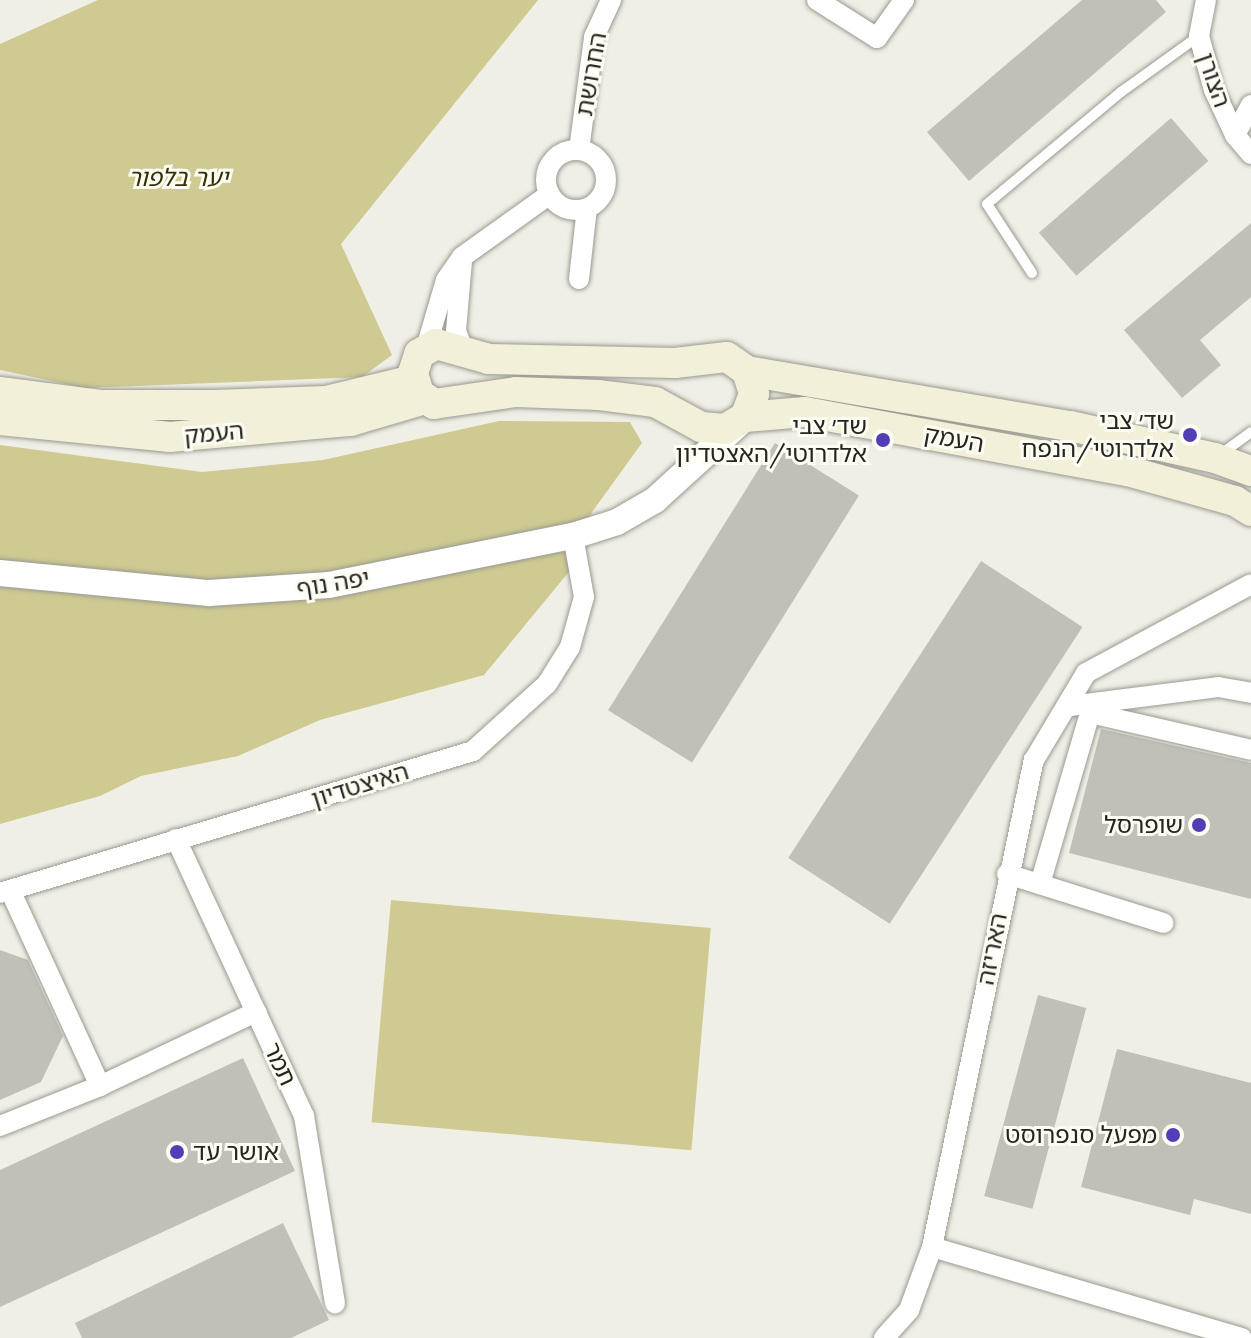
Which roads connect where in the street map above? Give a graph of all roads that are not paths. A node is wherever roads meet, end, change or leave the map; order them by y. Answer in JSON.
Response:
{"nodes":[{"id":1,"x":611,"y":0,"type":"edge"},
{"id":2,"x":817,"y":0,"type":"edge"},
{"id":3,"x":904,"y":0,"type":"edge"},
{"id":4,"x":1206,"y":0,"type":"edge"},
{"id":5,"x":1199,"y":36,"type":"junction"},
{"id":6,"x":1251,"y":105,"type":"edge"},
{"id":7,"x":1235,"y":135,"type":"junction"},
{"id":8,"x":579,"y":150,"type":"junction"},
{"id":9,"x":1251,"y":154,"type":"edge"},
{"id":10,"x":550,"y":194,"type":"junction"},
{"id":11,"x":587,"y":208,"type":"junction"},
{"id":12,"x":462,"y":257,"type":"junction"},
{"id":13,"x":1032,"y":273,"type":"dead end"},
{"id":14,"x":579,"y":279,"type":"dead end"},
{"id":15,"x":426,"y":348,"type":"junction"},
{"id":16,"x":464,"y":352,"type":"junction"},
{"id":17,"x":747,"y":371,"type":"junction"},
{"id":18,"x":419,"y":390,"type":"junction"},
{"id":19,"x":0,"y":392,"type":"edge"},
{"id":20,"x":686,"y":417,"type":"junction"},
{"id":21,"x":0,"y":420,"type":"edge"},
{"id":22,"x":741,"y":421,"type":"junction"},
{"id":23,"x":1251,"y":432,"type":"edge"},
{"id":24,"x":1215,"y":458,"type":"junction"},
{"id":25,"x":1251,"y":471,"type":"edge"},
{"id":26,"x":655,"y":500,"type":"junction"},
{"id":27,"x":1251,"y":511,"type":"edge"},
{"id":28,"x":573,"y":536,"type":"junction"},
{"id":29,"x":0,"y":573,"type":"edge"},
{"id":30,"x":1251,"y":584,"type":"edge"},
{"id":31,"x":1251,"y":602,"type":"edge"},
{"id":32,"x":1188,"y":622,"type":"junction"},
{"id":33,"x":1251,"y":693,"type":"edge"},
{"id":34,"x":1066,"y":707,"type":"junction"},
{"id":35,"x":1090,"y":713,"type":"junction"},
{"id":36,"x":1251,"y":750,"type":"edge"},
{"id":37,"x":176,"y":839,"type":"junction"},
{"id":38,"x":1007,"y":874,"type":"junction"},
{"id":39,"x":1040,"y":884,"type":"junction"},
{"id":40,"x":5,"y":892,"type":"edge"},
{"id":41,"x":1163,"y":923,"type":"dead end"},
{"id":42,"x":256,"y":1012,"type":"junction"},
{"id":43,"x":100,"y":1086,"type":"junction"},
{"id":44,"x":0,"y":1126,"type":"edge"},
{"id":45,"x":932,"y":1247,"type":"junction"},
{"id":46,"x":335,"y":1303,"type":"dead end"},
{"id":47,"x":884,"y":1338,"type":"edge"},
{"id":48,"x":1242,"y":1338,"type":"edge"}],
"edges":[{"from":1,"to":8,"type":"street","name":"החרושת"},
{"from":2,"to":3,"type":"street"},
{"from":4,"to":5,"type":"street","name":"הצורן"},
{"from":5,"to":7,"type":"street","name":"הצורן"},
{"from":5,"to":13,"type":"lane"},
{"from":6,"to":7,"type":"street"},
{"from":7,"to":9,"type":"street","name":"הצורן"},
{"from":8,"to":10,"type":"street"},
{"from":8,"to":11,"type":"street"},
{"from":10,"to":11,"type":"street"},
{"from":10,"to":12,"type":"street"},
{"from":11,"to":14,"type":"street"},
{"from":12,"to":15,"type":"street"},
{"from":12,"to":16,"type":"street"},
{"from":15,"to":16,"type":"main road","name":"העמק"},
{"from":15,"to":18,"type":"main road"},
{"from":16,"to":17,"type":"main road","name":"העמק"},
{"from":17,"to":22,"type":"main road"},
{"from":17,"to":24,"type":"main road","name":"העמק"},
{"from":18,"to":19,"type":"main road","name":"העמק"},
{"from":18,"to":20,"type":"main road","name":"העמק"},
{"from":18,"to":21,"type":"main road","name":"העמק"},
{"from":20,"to":22,"type":"main road","name":"העמק"},
{"from":20,"to":26,"type":"street","name":"יפה נוף"},
{"from":22,"to":26,"type":"street","name":"יפה נוף"},
{"from":22,"to":27,"type":"main road","name":"העמק"},
{"from":23,"to":24,"type":"lane"},
{"from":24,"to":25,"type":"main road","name":"העמק"},
{"from":26,"to":28,"type":"street","name":"יפה נוף"},
{"from":28,"to":29,"type":"street","name":"יפה נוף"},
{"from":28,"to":37,"type":"street","name":"האיצטדיון"},
{"from":30,"to":32,"type":"street","name":"האריזה"},
{"from":31,"to":32,"type":"street","name":"האריזה"},
{"from":32,"to":34,"type":"street","name":"האריזה"},
{"from":33,"to":34,"type":"street"},
{"from":34,"to":35,"type":"street"},
{"from":34,"to":38,"type":"street","name":"האריזה"},
{"from":35,"to":36,"type":"street"},
{"from":35,"to":39,"type":"street"},
{"from":37,"to":40,"type":"street","name":"האיצטדיון"},
{"from":37,"to":42,"type":"street","name":"תמר"},
{"from":38,"to":39,"type":"street"},
{"from":38,"to":45,"type":"street","name":"האריזה"},
{"from":39,"to":41,"type":"street"},
{"from":40,"to":43,"type":"street"},
{"from":42,"to":43,"type":"street"},
{"from":42,"to":46,"type":"street","name":"תמר"},
{"from":43,"to":44,"type":"street"},
{"from":45,"to":47,"type":"street","name":"האריזה"},
{"from":45,"to":48,"type":"street"}]}
